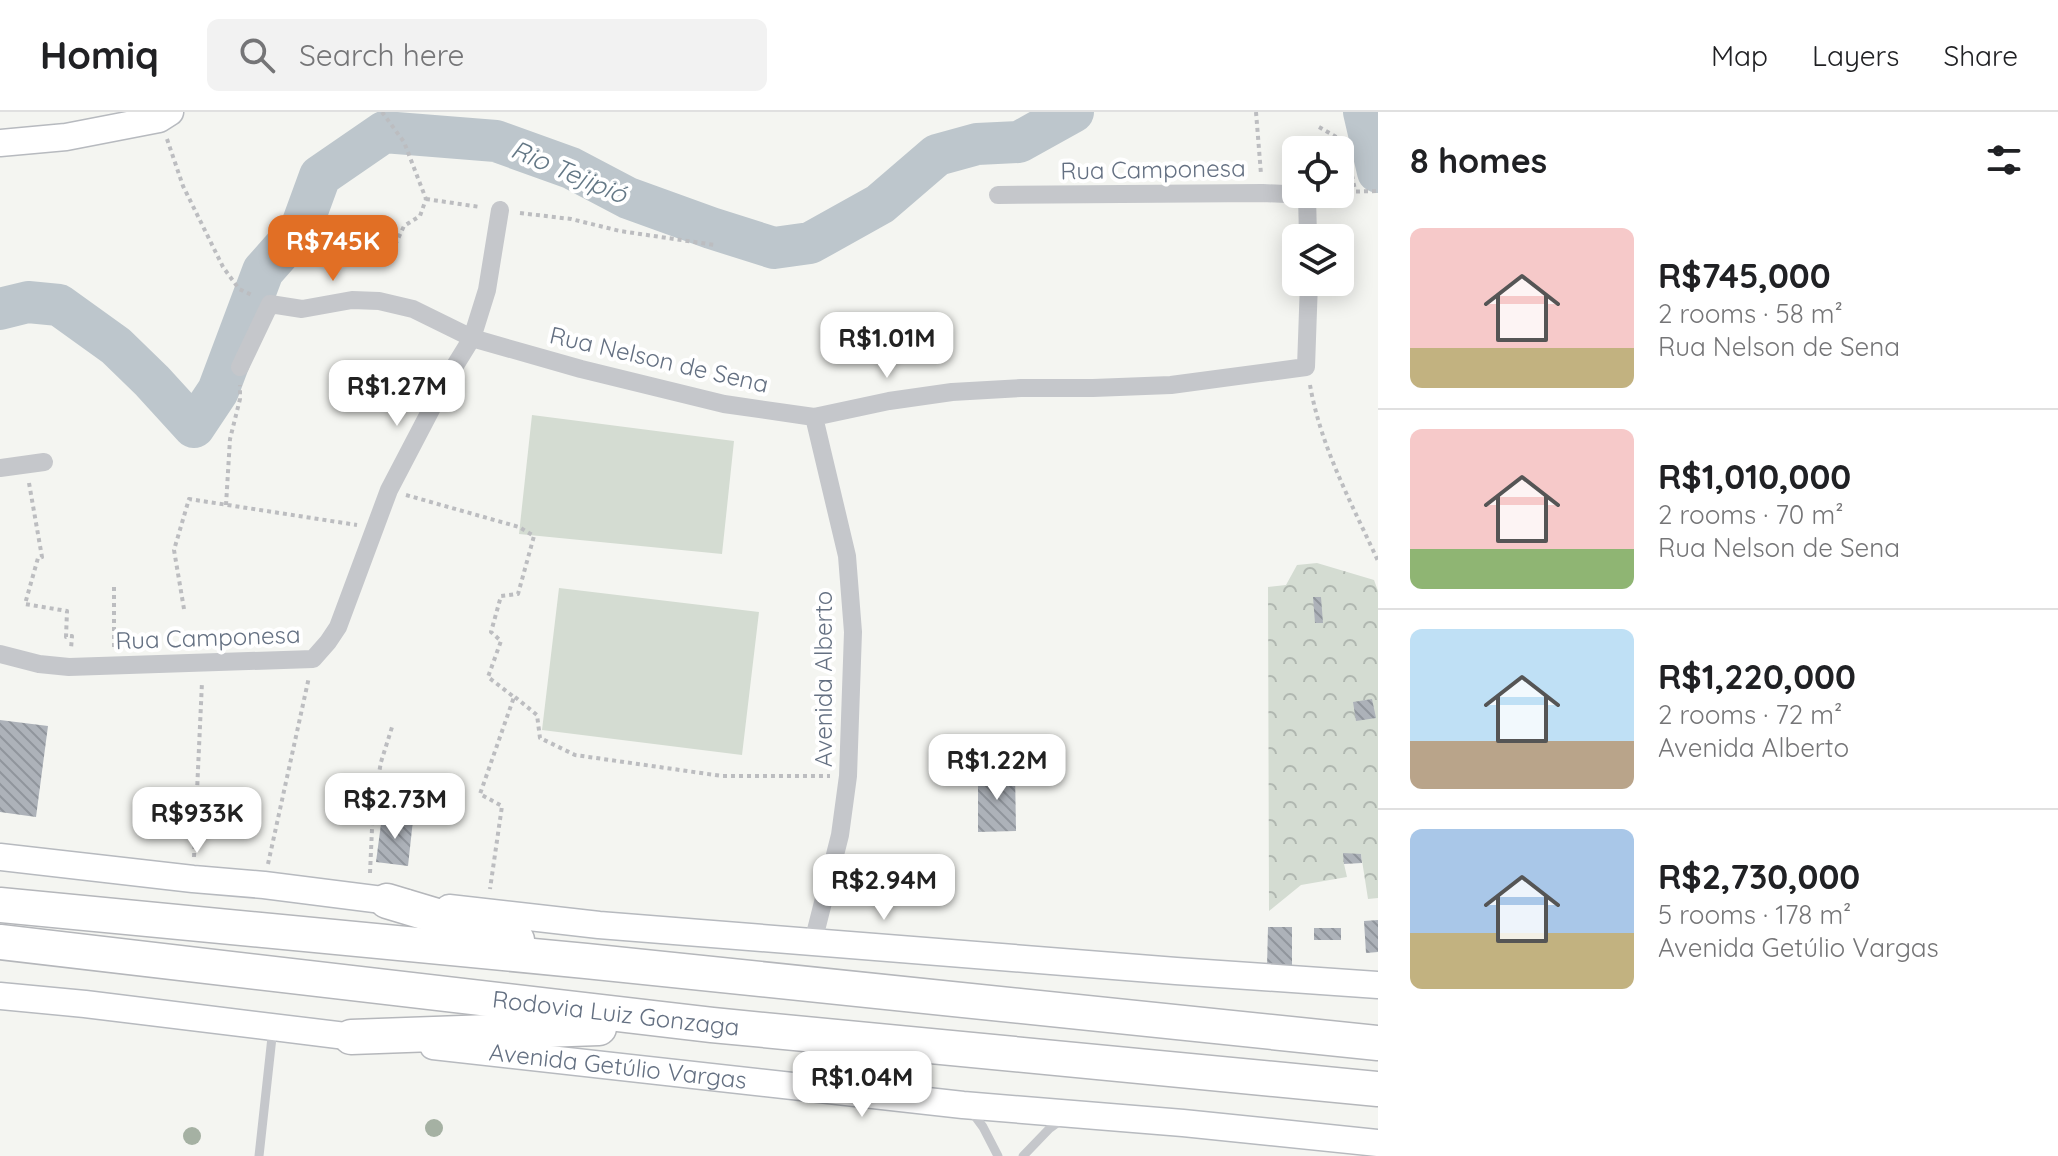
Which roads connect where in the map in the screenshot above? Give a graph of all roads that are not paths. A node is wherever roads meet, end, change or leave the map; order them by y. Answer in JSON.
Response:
{"nodes":[{"id":1,"x":165,"y":115,"type":"edge"},
{"id":2,"x":0,"y":143,"type":"edge"},
{"id":3,"x":1282,"y":194,"type":"edge"},
{"id":4,"x":998,"y":195,"type":"dead end"},
{"id":5,"x":500,"y":210,"type":"road end"},
{"id":6,"x":1309,"y":296,"type":"edge"},
{"id":7,"x":472,"y":338,"type":"junction"},
{"id":8,"x":240,"y":367,"type":"road end"},
{"id":9,"x":814,"y":417,"type":"junction"},
{"id":10,"x":35,"y":464,"type":"road end"},
{"id":11,"x":0,"y":468,"type":"edge"},
{"id":12,"x":0,"y":654,"type":"edge"},
{"id":13,"x":0,"y":857,"type":"edge"},
{"id":14,"x":379,"y":888,"type":"junction"},
{"id":15,"x":0,"y":905,"type":"edge"},
{"id":16,"x":0,"y":942,"type":"edge"},
{"id":17,"x":813,"y":942,"type":"junction"},
{"id":18,"x":586,"y":961,"type":"junction"},
{"id":19,"x":1378,"y":985,"type":"edge"},
{"id":20,"x":0,"y":996,"type":"edge"},
{"id":21,"x":712,"y":1025,"type":"junction"},
{"id":22,"x":273,"y":1028,"type":"junction"},
{"id":23,"x":351,"y":1037,"type":"junction"},
{"id":24,"x":1378,"y":1043,"type":"edge"},
{"id":25,"x":1378,"y":1089,"type":"edge"},
{"id":26,"x":963,"y":1105,"type":"junction"},
{"id":27,"x":1069,"y":1114,"type":"junction"},
{"id":28,"x":1334,"y":1139,"type":"junction"},
{"id":29,"x":1378,"y":1143,"type":"edge"},
{"id":30,"x":259,"y":1156,"type":"edge"},
{"id":31,"x":998,"y":1156,"type":"edge"},
{"id":32,"x":1023,"y":1156,"type":"edge"},
{"id":33,"x":1359,"y":1156,"type":"edge"}],
"edges":[{"from":1,"to":2,"type":"street"},
{"from":3,"to":4,"type":"street","name":"Rua Camponesa"},
{"from":5,"to":7,"type":"street","name":"Rua Camponesa"},
{"from":6,"to":9,"type":"street","name":"Rua Nelson de Sena"},
{"from":7,"to":8,"type":"street","name":"Rua Nelson de Sena"},
{"from":7,"to":9,"type":"street","name":"Rua Nelson de Sena"},
{"from":7,"to":12,"type":"street","name":"Rua Camponesa"},
{"from":9,"to":17,"type":"street","name":"Avenida Alberto"},
{"from":10,"to":11,"type":"street"},
{"from":13,"to":14,"type":"street"},
{"from":14,"to":17,"type":"street"},
{"from":14,"to":18,"type":"highway"},
{"from":15,"to":18,"type":"highway","name":"Rodovia Luiz Gonzaga"},
{"from":16,"to":21,"type":"highway","name":"Rodovia Luiz Gonzaga"},
{"from":17,"to":19,"type":"street"},
{"from":18,"to":24,"type":"highway","name":"Rodovia Luiz Gonzaga"},
{"from":20,"to":22,"type":"street","name":"Avenida Getúlio Vargas"},
{"from":21,"to":23,"type":"highway"},
{"from":21,"to":25,"type":"highway","name":"Rodovia Luiz Gonzaga"},
{"from":22,"to":23,"type":"street","name":"Avenida Getúlio Vargas"},
{"from":22,"to":30,"type":"lane"},
{"from":23,"to":26,"type":"street","name":"Avenida Getúlio Vargas"},
{"from":26,"to":27,"type":"street","name":"Avenida Getúlio Vargas"},
{"from":26,"to":31,"type":"lane"},
{"from":27,"to":28,"type":"street","name":"Avenida Getúlio Vargas"},
{"from":27,"to":32,"type":"lane"},
{"from":28,"to":29,"type":"street","name":"Avenida Getúlio Vargas"},
{"from":28,"to":33,"type":"street"}]}
